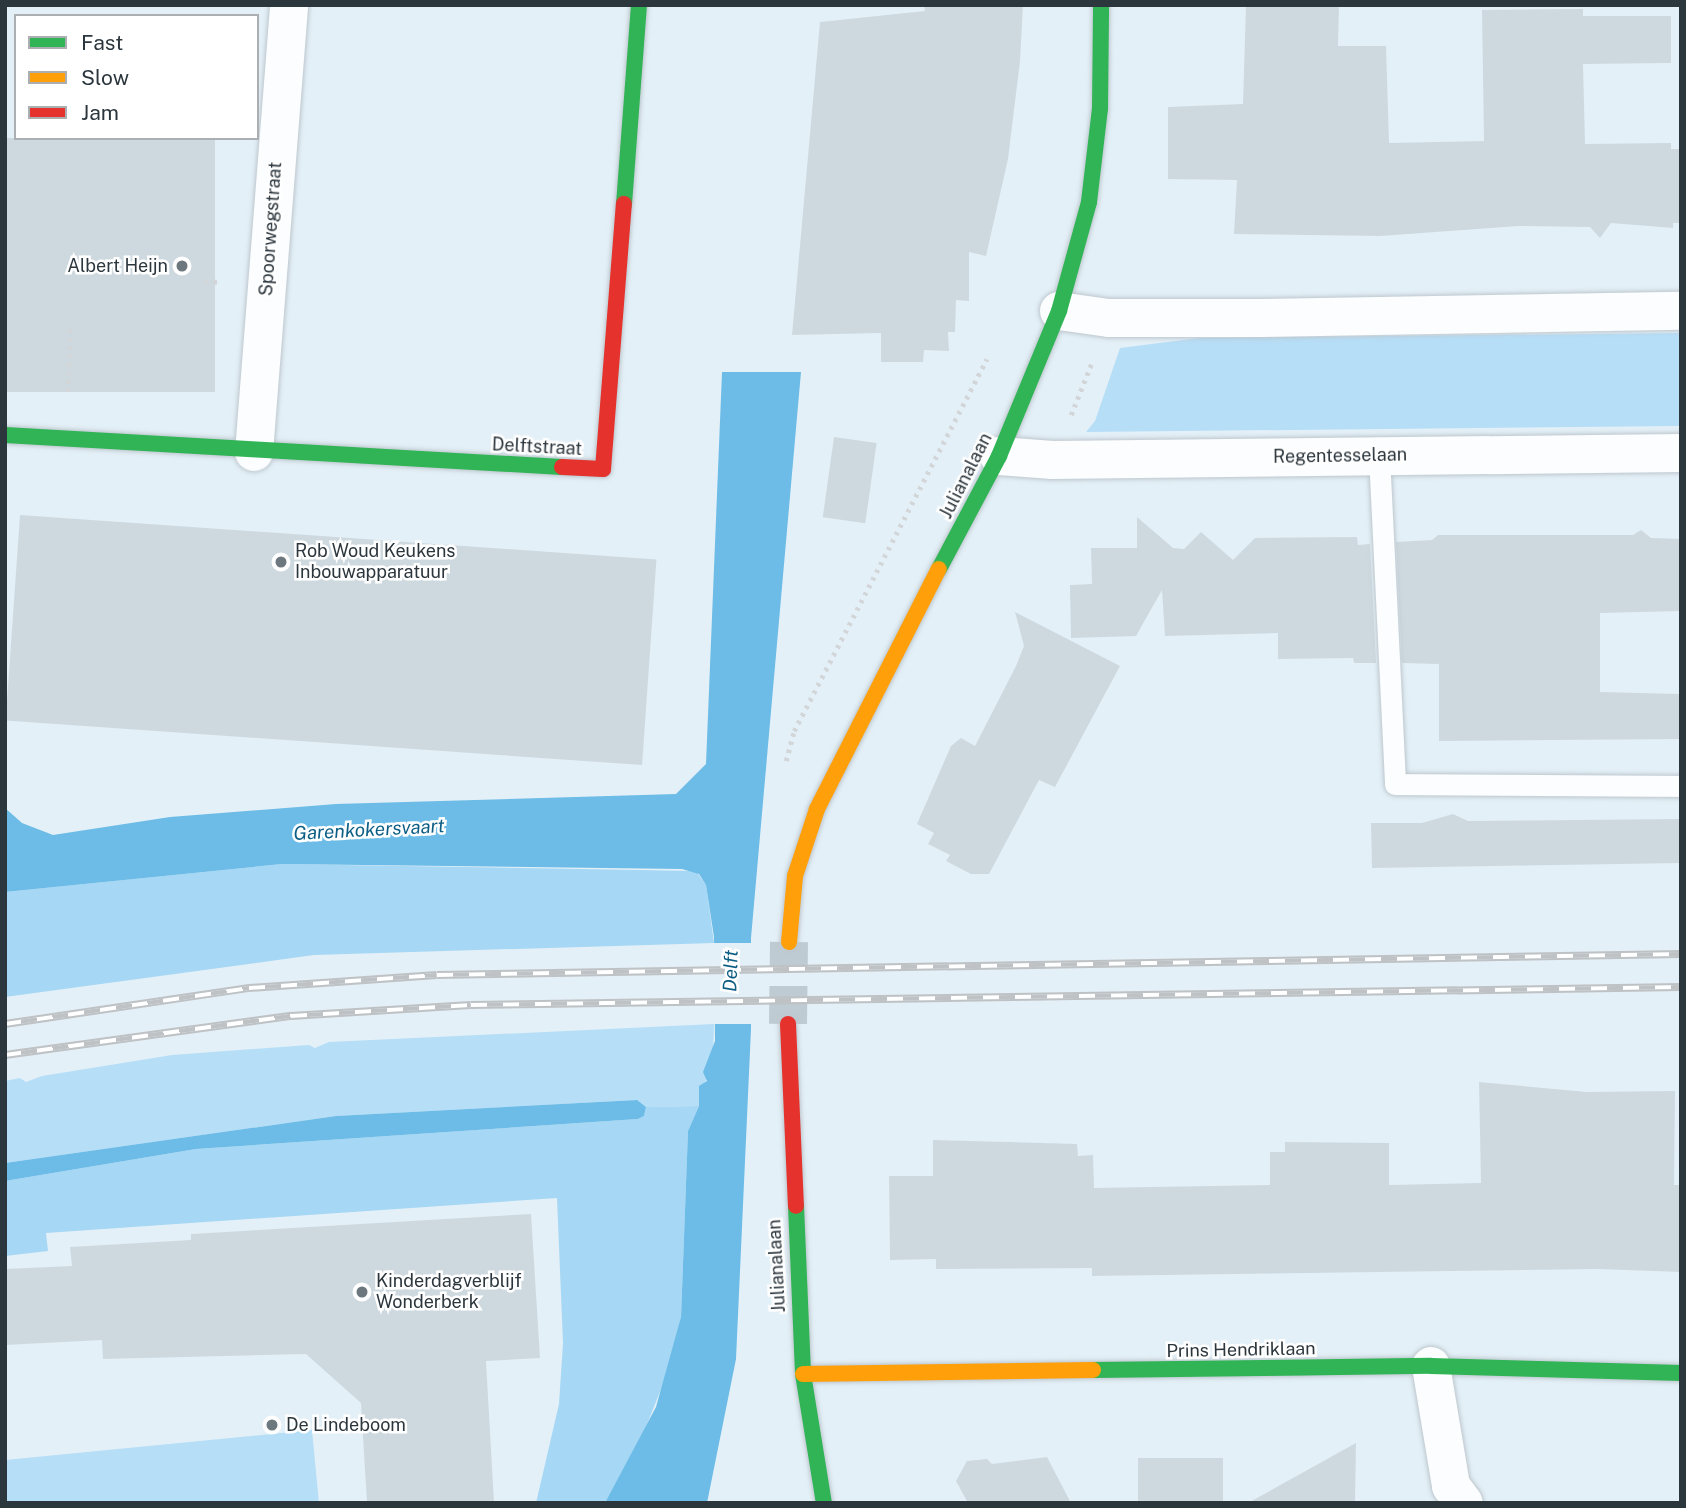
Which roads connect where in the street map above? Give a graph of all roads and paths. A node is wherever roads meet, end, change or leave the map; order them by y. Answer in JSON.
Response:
{"nodes":[{"id":1,"x":289,"y":5,"type":"edge"},
{"id":2,"x":639,"y":5,"type":"edge"},
{"id":3,"x":1101,"y":5,"type":"edge"},
{"id":4,"x":1059,"y":311,"type":"junction"},
{"id":5,"x":1681,"y":311,"type":"edge"},
{"id":6,"x":1109,"y":318,"type":"junction"},
{"id":7,"x":69,"y":328,"type":"dead end"},
{"id":8,"x":988,"y":356,"type":"dead end"},
{"id":9,"x":67,"y":397,"type":"dead end"},
{"id":10,"x":5,"y":435,"type":"edge"},
{"id":11,"x":254,"y":452,"type":"junction"},
{"id":12,"x":1681,"y":453,"type":"edge"},
{"id":13,"x":1379,"y":455,"type":"junction"},
{"id":14,"x":999,"y":456,"type":"junction"},
{"id":15,"x":1053,"y":460,"type":"junction"},
{"id":16,"x":784,"y":769,"type":"dead end"},
{"id":17,"x":1681,"y":786,"type":"edge"},
{"id":18,"x":789,"y":942,"type":"tunnel mouth"},
{"id":19,"x":788,"y":1024,"type":"tunnel mouth"},
{"id":20,"x":1431,"y":1366,"type":"junction"},
{"id":21,"x":1681,"y":1373,"type":"edge"},
{"id":22,"x":803,"y":1374,"type":"junction"},
{"id":23,"x":824,"y":1503,"type":"edge"},
{"id":24,"x":1464,"y":1503,"type":"edge"}],
"edges":[{"from":1,"to":11,"type":"street","name":"Spoorwegstraat"},
{"from":2,"to":11,"type":"street","name":"Delftstraat"},
{"from":3,"to":4,"type":"street","name":"Julianalaan"},
{"from":4,"to":6,"type":"street"},
{"from":4,"to":14,"type":"street","name":"Julianalaan"},
{"from":5,"to":6,"type":"street"},
{"from":6,"to":15,"type":"path"},
{"from":7,"to":9,"type":"path"},
{"from":8,"to":16,"type":"path"},
{"from":10,"to":11,"type":"street","name":"Delftstraat"},
{"from":12,"to":13,"type":"street","name":"Regentesselaan"},
{"from":13,"to":15,"type":"street","name":"Regentesselaan"},
{"from":13,"to":17,"type":"lane"},
{"from":14,"to":15,"type":"street","name":"Regentesselaan"},
{"from":14,"to":18,"type":"street","name":"Julianalaan"},
{"from":19,"to":22,"type":"street","name":"Julianalaan"},
{"from":20,"to":21,"type":"street","name":"Prins Hendriklaan"},
{"from":20,"to":22,"type":"street","name":"Prins Hendriklaan"},
{"from":20,"to":24,"type":"street"},
{"from":22,"to":23,"type":"street","name":"Julianalaan"}]}
